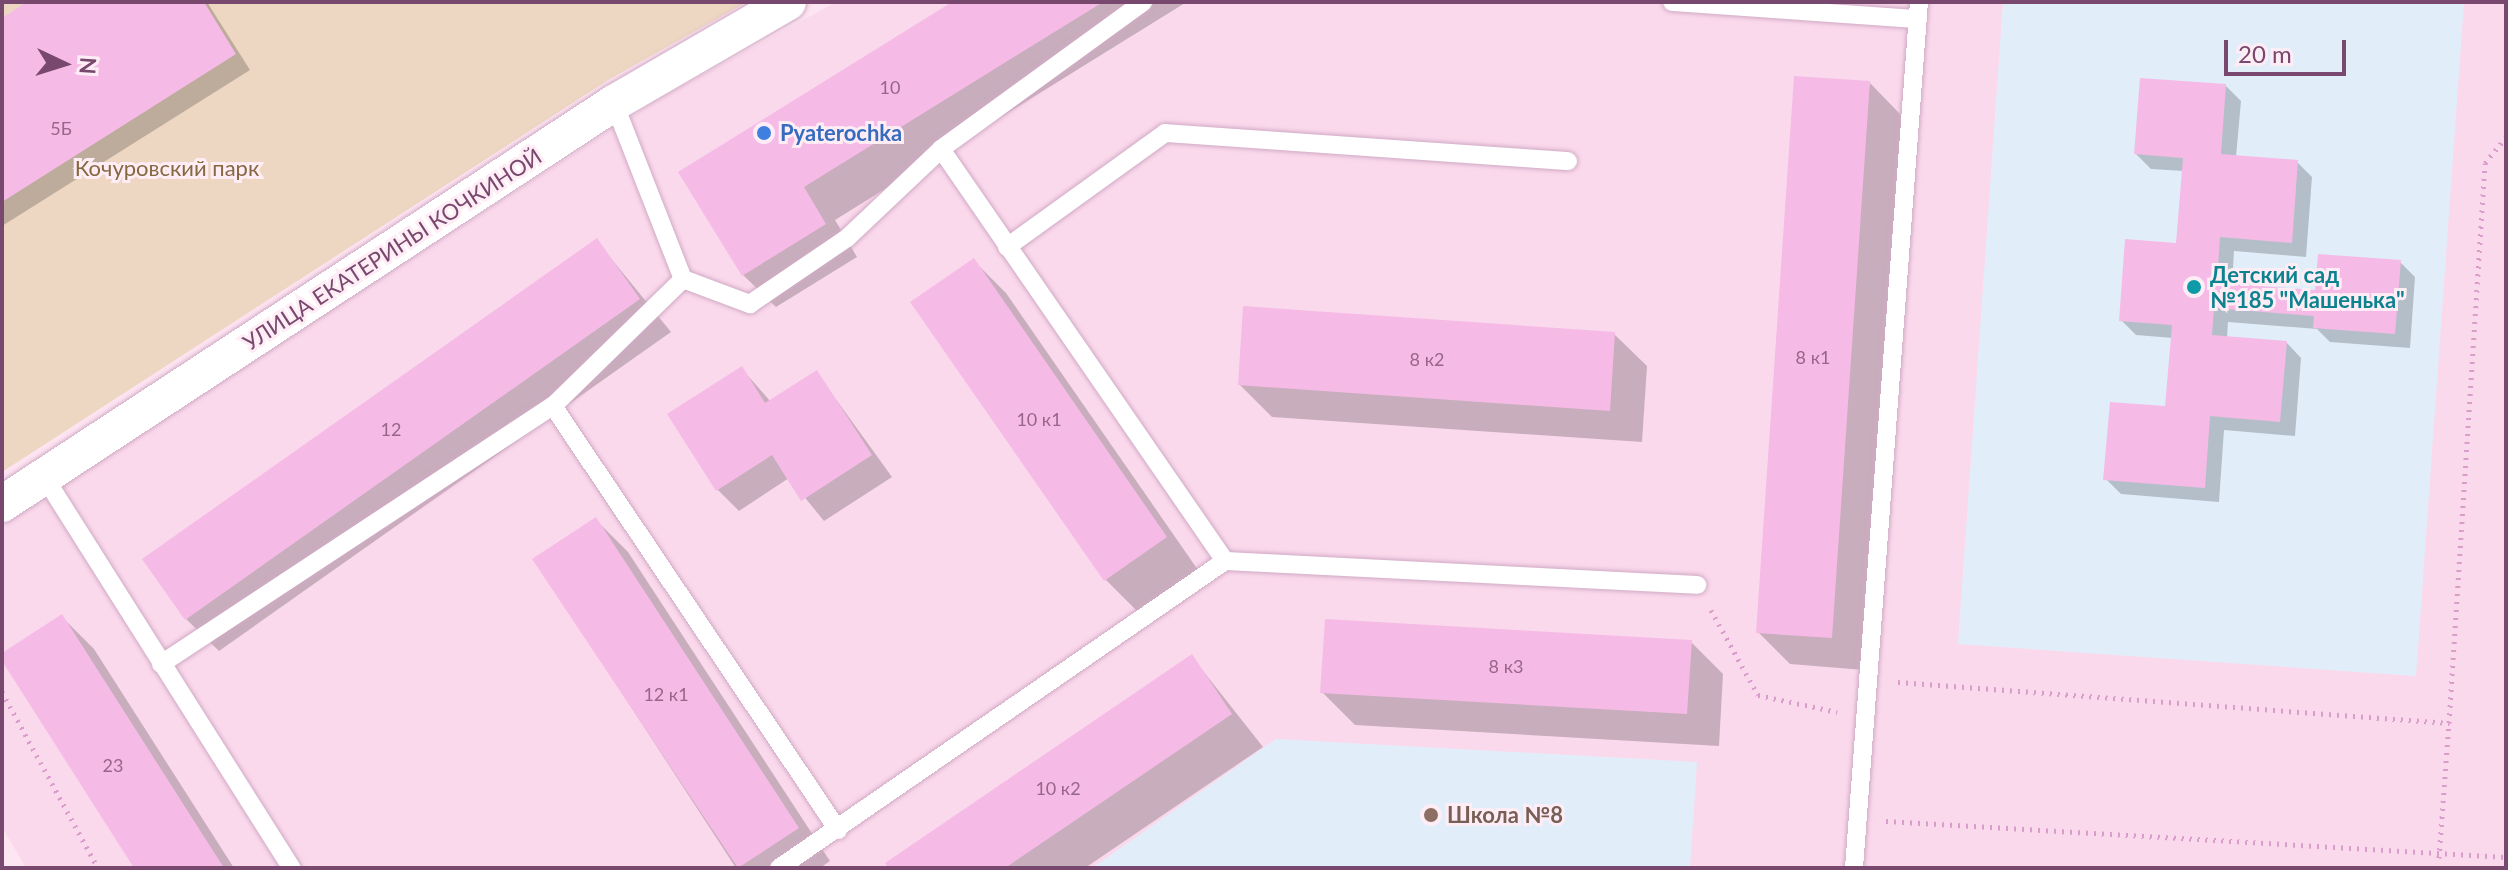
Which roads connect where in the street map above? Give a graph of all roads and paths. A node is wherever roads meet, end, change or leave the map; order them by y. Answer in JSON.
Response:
{"nodes":[{"id":1,"x":788,"y":2,"type":"edge"},
{"id":2,"x":1143,"y":2,"type":"edge"},
{"id":3,"x":1672,"y":2,"type":"edge"},
{"id":4,"x":1918,"y":10,"type":"edge"},
{"id":5,"x":614,"y":103,"type":"junction"},
{"id":6,"x":2506,"y":137,"type":"edge"},
{"id":7,"x":941,"y":149,"type":"junction"},
{"id":8,"x":1568,"y":161,"type":"dead end"},
{"id":9,"x":1007,"y":247,"type":"junction"},
{"id":10,"x":683,"y":279,"type":"junction"},
{"id":11,"x":553,"y":406,"type":"junction"},
{"id":12,"x":45,"y":478,"type":"junction"},
{"id":13,"x":2,"y":504,"type":"edge"},
{"id":14,"x":1225,"y":561,"type":"junction"},
{"id":15,"x":1697,"y":585,"type":"joint"},
{"id":16,"x":161,"y":664,"type":"junction"},
{"id":17,"x":1870,"y":680,"type":"junction"},
{"id":18,"x":2,"y":692,"type":"edge"},
{"id":19,"x":1867,"y":718,"type":"junction"},
{"id":20,"x":2449,"y":723,"type":"junction"},
{"id":21,"x":1857,"y":819,"type":"junction"},
{"id":22,"x":838,"y":830,"type":"junction"},
{"id":23,"x":2506,"y":857,"type":"edge"},
{"id":24,"x":2439,"y":858,"type":"junction"},
{"id":25,"x":98,"y":868,"type":"edge"},
{"id":26,"x":292,"y":868,"type":"edge"},
{"id":27,"x":779,"y":868,"type":"edge"},
{"id":28,"x":1854,"y":868,"type":"edge"}],
"edges":[{"from":1,"to":5,"type":"street","name":"УЛИЦА ЕКАТЕРИНЫ КОЧКИНОЙ"},
{"from":2,"to":7,"type":"lane"},
{"from":3,"to":4,"type":"lane"},
{"from":4,"to":17,"type":"lane"},
{"from":5,"to":10,"type":"lane"},
{"from":5,"to":12,"type":"street","name":"УЛИЦА ЕКАТЕРИНЫ КОЧКИНОЙ"},
{"from":6,"to":20,"type":"path"},
{"from":7,"to":9,"type":"lane"},
{"from":7,"to":10,"type":"lane"},
{"from":8,"to":9,"type":"lane"},
{"from":9,"to":14,"type":"lane"},
{"from":10,"to":11,"type":"lane"},
{"from":11,"to":16,"type":"lane"},
{"from":11,"to":22,"type":"lane"},
{"from":12,"to":13,"type":"street","name":"УЛИЦА ЕКАТЕРИНЫ КОЧКИНОЙ"},
{"from":12,"to":16,"type":"lane"},
{"from":14,"to":15,"type":"lane"},
{"from":14,"to":22,"type":"lane"},
{"from":15,"to":19,"type":"path"},
{"from":16,"to":26,"type":"lane"},
{"from":17,"to":19,"type":"lane"},
{"from":17,"to":20,"type":"path"},
{"from":18,"to":25,"type":"path"},
{"from":19,"to":21,"type":"lane"},
{"from":20,"to":24,"type":"path"},
{"from":21,"to":24,"type":"path"},
{"from":21,"to":28,"type":"lane"},
{"from":22,"to":27,"type":"lane"},
{"from":23,"to":24,"type":"path"}]}
